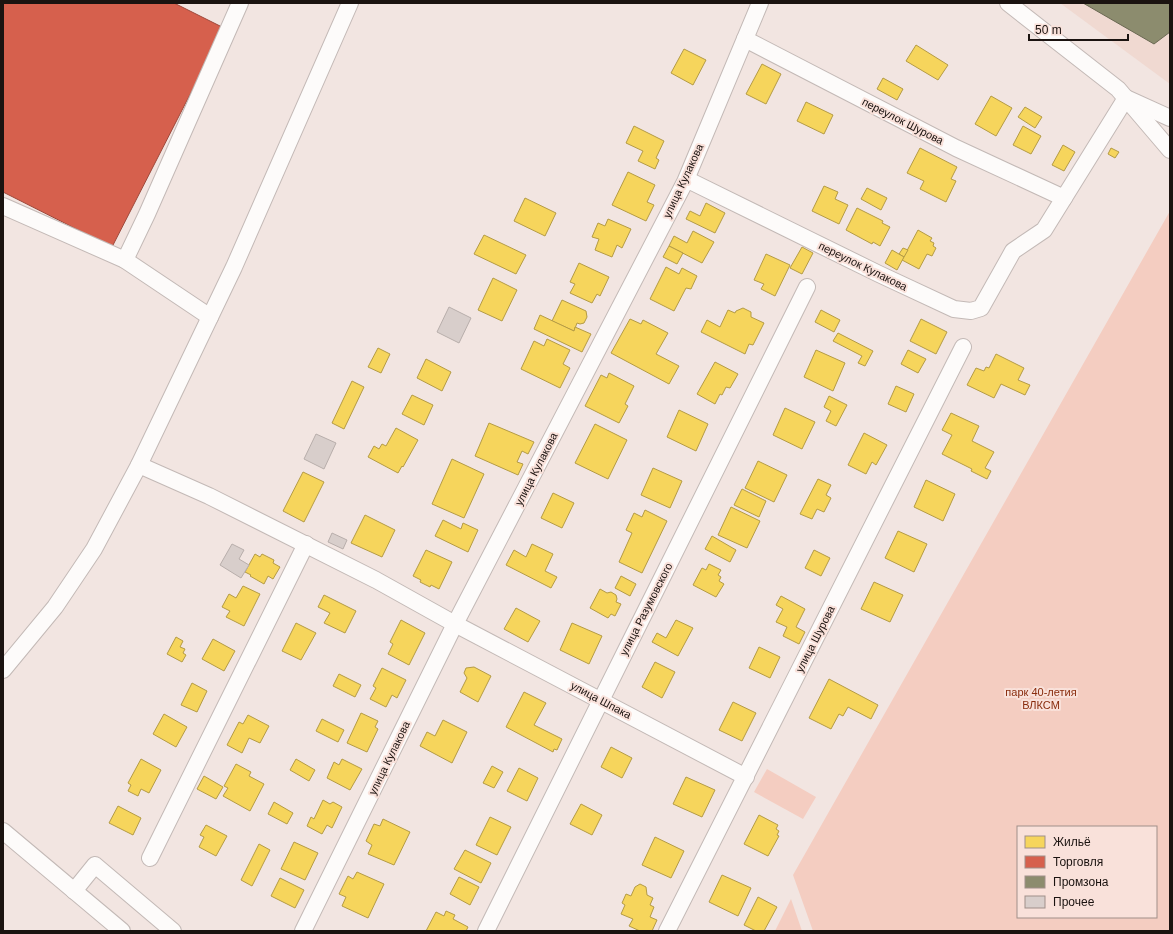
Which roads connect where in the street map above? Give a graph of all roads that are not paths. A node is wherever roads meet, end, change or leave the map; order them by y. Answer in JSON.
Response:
{"nodes":[{"id":1,"x":350,"y":3,"type":"edge"},
{"id":2,"x":760,"y":3,"type":"edge"},
{"id":3,"x":1008,"y":3,"type":"edge"},
{"id":4,"x":237,"y":4,"type":"edge"},
{"id":5,"x":745,"y":39,"type":"junction"},
{"id":6,"x":1126,"y":98,"type":"junction"},
{"id":7,"x":1170,"y":118,"type":"edge"},
{"id":8,"x":1170,"y":150,"type":"edge"},
{"id":9,"x":688,"y":180,"type":"dead end"},
{"id":10,"x":1064,"y":198,"type":"junction"},
{"id":11,"x":3,"y":206,"type":"edge"},
{"id":12,"x":125,"y":260,"type":"junction"},
{"id":13,"x":807,"y":287,"type":"dead end"},
{"id":14,"x":210,"y":317,"type":"junction"},
{"id":15,"x":963,"y":347,"type":"dead end"},
{"id":16,"x":139,"y":465,"type":"junction"},
{"id":17,"x":306,"y":544,"type":"junction"},
{"id":18,"x":455,"y":624,"type":"junction"},
{"id":19,"x":3,"y":670,"type":"edge"},
{"id":20,"x":601,"y":700,"type":"junction"},
{"id":21,"x":746,"y":777,"type":"junction"},
{"id":22,"x":3,"y":830,"type":"edge"},
{"id":23,"x":150,"y":858,"type":"dead end"},
{"id":24,"x":74,"y":891,"type":"junction"},
{"id":25,"x":122,"y":931,"type":"edge"},
{"id":26,"x":173,"y":931,"type":"edge"},
{"id":27,"x":302,"y":931,"type":"edge"},
{"id":28,"x":486,"y":931,"type":"edge"},
{"id":29,"x":667,"y":931,"type":"edge"}],
"edges":[{"from":1,"to":14,"type":"street"},
{"from":2,"to":5,"type":"street","name":"улица Кулакова"},
{"from":3,"to":6,"type":"street"},
{"from":4,"to":12,"type":"street"},
{"from":5,"to":10,"type":"street","name":"переулок Шурова"},
{"from":5,"to":18,"type":"street","name":"улица Кулакова"},
{"from":6,"to":7,"type":"street"},
{"from":6,"to":8,"type":"street"},
{"from":6,"to":10,"type":"street"},
{"from":9,"to":10,"type":"street","name":"переулок Кулакова"},
{"from":11,"to":12,"type":"street"},
{"from":12,"to":14,"type":"street"},
{"from":13,"to":20,"type":"street","name":"улица Разумовского"},
{"from":14,"to":16,"type":"street"},
{"from":15,"to":21,"type":"street","name":"улица Шурова"},
{"from":16,"to":17,"type":"street","name":"улица Шпака"},
{"from":16,"to":19,"type":"street"},
{"from":17,"to":18,"type":"street","name":"улица Шпака"},
{"from":17,"to":23,"type":"street"},
{"from":18,"to":20,"type":"street","name":"улица Шпака"},
{"from":18,"to":27,"type":"street","name":"улица Кулакова"},
{"from":20,"to":21,"type":"street","name":"улица Шпака"},
{"from":20,"to":28,"type":"street","name":"улица Разумовского"},
{"from":21,"to":29,"type":"street","name":"улица Шурова"},
{"from":22,"to":24,"type":"street"},
{"from":24,"to":25,"type":"street"},
{"from":24,"to":26,"type":"street"}]}
